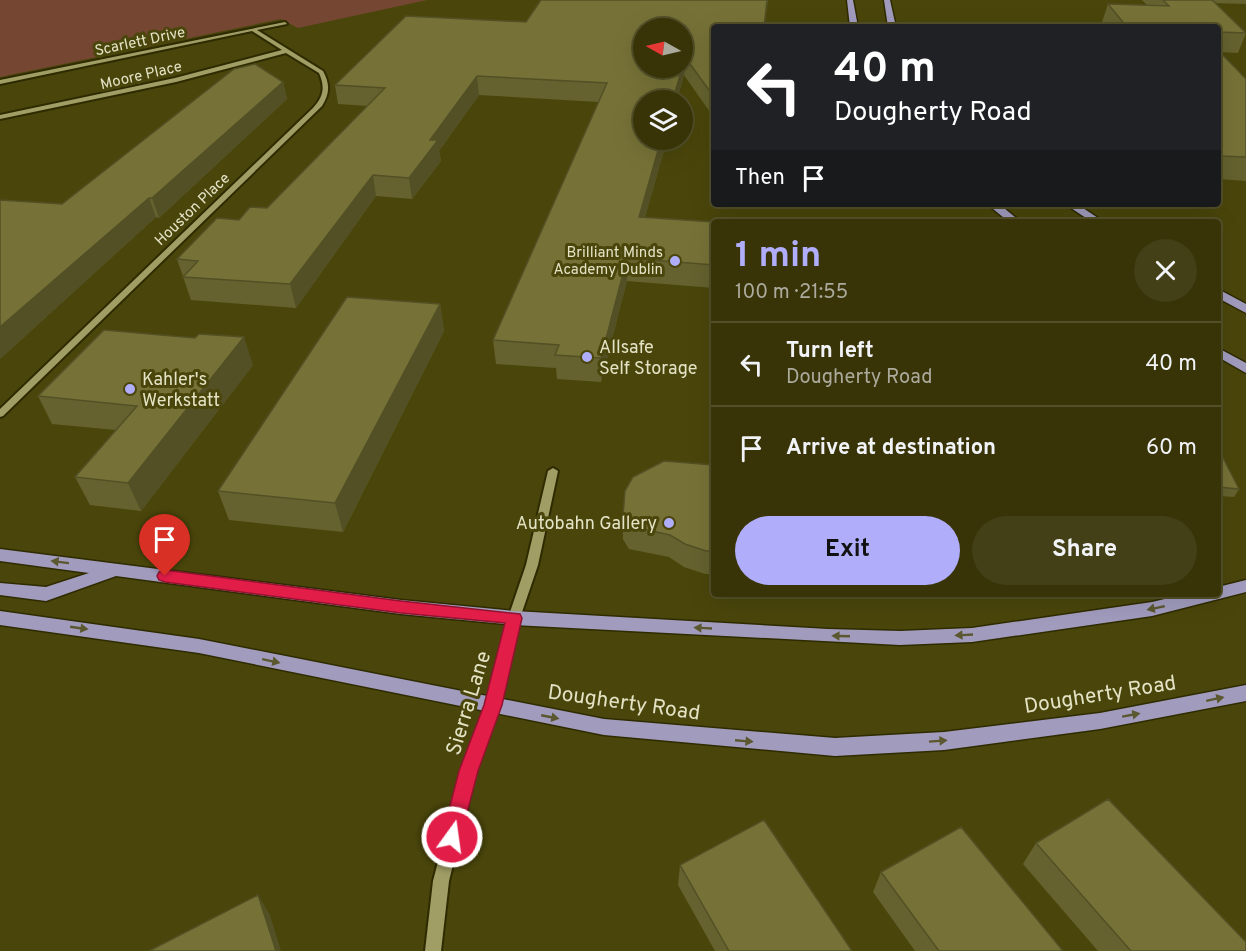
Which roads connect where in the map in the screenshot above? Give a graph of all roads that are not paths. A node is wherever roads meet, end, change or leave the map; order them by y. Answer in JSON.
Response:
{"nodes":[{"id":1,"x":850,"y":0,"type":"edge"},
{"id":2,"x":887,"y":0,"type":"edge"},
{"id":3,"x":285,"y":23,"type":"dead end"},
{"id":4,"x":854,"y":24,"type":"edge"},
{"id":5,"x":891,"y":24,"type":"edge"},
{"id":6,"x":252,"y":30,"type":"junction"},
{"id":7,"x":286,"y":51,"type":"junction"},
{"id":8,"x":0,"y":82,"type":"edge"},
{"id":9,"x":0,"y":117,"type":"edge"},
{"id":10,"x":996,"y":207,"type":"edge"},
{"id":11,"x":1075,"y":207,"type":"edge"},
{"id":12,"x":1012,"y":219,"type":"edge"},
{"id":13,"x":1094,"y":219,"type":"edge"},
{"id":14,"x":1221,"y":295,"type":"edge"},
{"id":15,"x":1246,"y":309,"type":"edge"},
{"id":16,"x":1221,"y":354,"type":"edge"},
{"id":17,"x":1246,"y":369,"type":"edge"},
{"id":18,"x":0,"y":414,"type":"edge"},
{"id":19,"x":554,"y":471,"type":"dead end"},
{"id":20,"x":0,"y":555,"type":"edge"},
{"id":21,"x":118,"y":570,"type":"junction"},
{"id":22,"x":1246,"y":586,"type":"edge"},
{"id":23,"x":0,"y":589,"type":"edge"},
{"id":24,"x":1221,"y":592,"type":"edge"},
{"id":25,"x":1201,"y":597,"type":"edge"},
{"id":26,"x":0,"y":618,"type":"edge"},
{"id":27,"x":514,"y":618,"type":"junction"},
{"id":28,"x":1246,"y":693,"type":"edge"},
{"id":29,"x":493,"y":705,"type":"junction"},
{"id":30,"x":433,"y":951,"type":"edge"}],
"edges":[{"from":1,"to":4,"type":"main road"},
{"from":2,"to":5,"type":"main road"},
{"from":3,"to":6,"type":"street","name":"Scarlett Drive"},
{"from":6,"to":7,"type":"street","name":"Houston Place"},
{"from":6,"to":8,"type":"street","name":"Scarlett Drive"},
{"from":7,"to":9,"type":"street","name":"Moore Place"},
{"from":7,"to":18,"type":"street","name":"Houston Place"},
{"from":10,"to":12,"type":"main road"},
{"from":11,"to":13,"type":"main road"},
{"from":14,"to":15,"type":"main road"},
{"from":16,"to":17,"type":"main road"},
{"from":19,"to":27,"type":"street","name":"Sierra Lane"},
{"from":21,"to":20,"type":"main road","one_way":true},
{"from":21,"to":23,"type":"main road"},
{"from":21,"to":27,"type":"main road"},
{"from":22,"to":24,"type":"main road"},
{"from":25,"to":27,"type":"main road","one_way":true},
{"from":26,"to":29,"type":"main road","name":"Dougherty Road","one_way":true},
{"from":27,"to":29,"type":"street","name":"Sierra Lane"},
{"from":29,"to":28,"type":"main road","name":"Dougherty Road","one_way":true},
{"from":29,"to":30,"type":"street","name":"Sierra Lane"}]}
